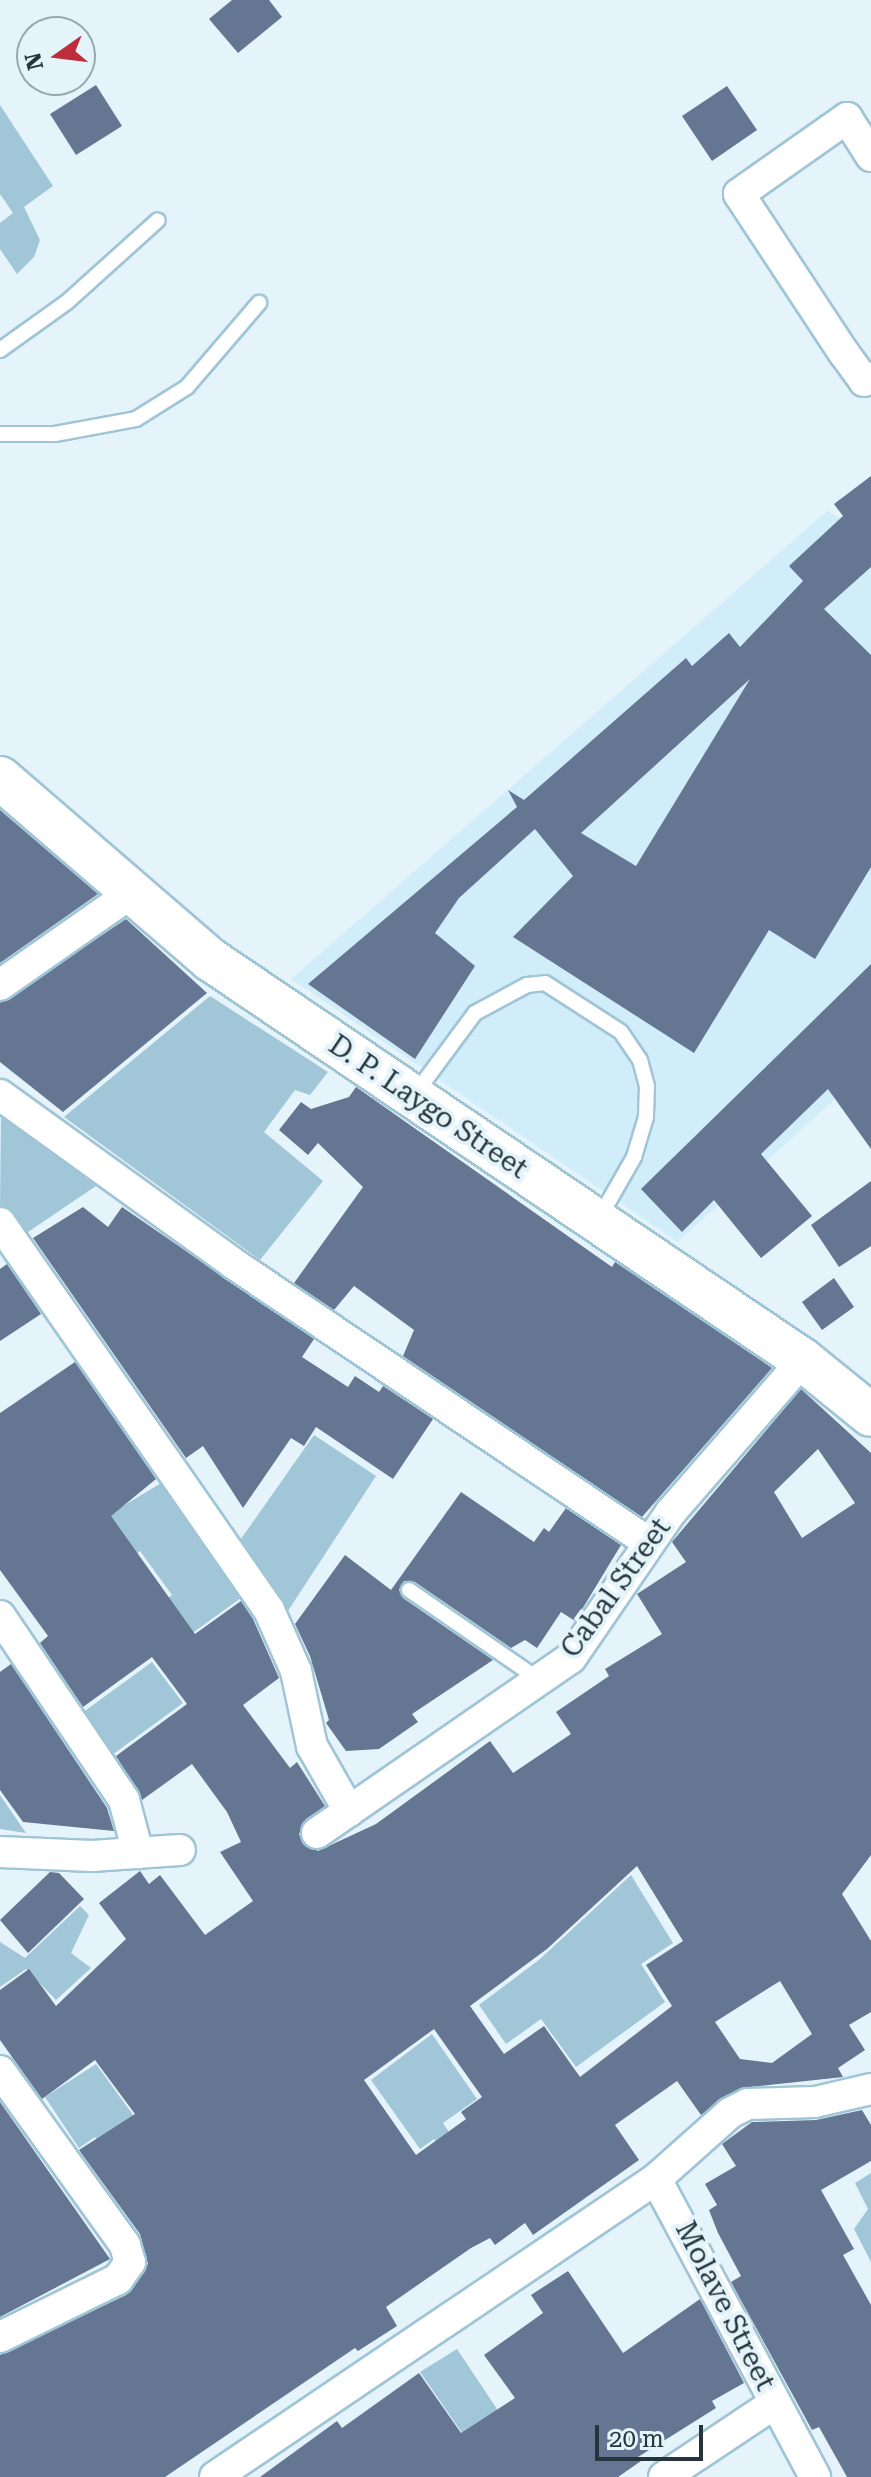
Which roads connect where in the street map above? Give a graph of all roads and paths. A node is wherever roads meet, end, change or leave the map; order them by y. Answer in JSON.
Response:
{"nodes":[{"id":1,"x":871,"y":156,"type":"edge"},
{"id":2,"x":158,"y":220,"type":"dead end"},
{"id":3,"x":259,"y":303,"type":"dead end"},
{"id":4,"x":0,"y":350,"type":"edge"},
{"id":5,"x":868,"y":379,"type":"edge"},
{"id":6,"x":0,"y":434,"type":"edge"},
{"id":7,"x":0,"y":778,"type":"edge"},
{"id":8,"x":130,"y":894,"type":"junction"},
{"id":9,"x":0,"y":985,"type":"edge"},
{"id":10,"x":0,"y":1095,"type":"edge"},
{"id":11,"x":412,"y":1098,"type":"junction"},
{"id":12,"x":598,"y":1220,"type":"junction"},
{"id":13,"x":0,"y":1223,"type":"edge"},
{"id":14,"x":803,"y":1360,"type":"junction"},
{"id":15,"x":871,"y":1415,"type":"edge"},
{"id":16,"x":648,"y":1542,"type":"junction"},
{"id":17,"x":409,"y":1590,"type":"dead end"},
{"id":18,"x":0,"y":1616,"type":"edge"},
{"id":19,"x":541,"y":1681,"type":"junction"},
{"id":20,"x":349,"y":1811,"type":"junction"},
{"id":21,"x":317,"y":1833,"type":"dead end"},
{"id":22,"x":180,"y":1850,"type":"dead end"},
{"id":23,"x":0,"y":1852,"type":"edge"},
{"id":24,"x":138,"y":1853,"type":"junction"},
{"id":25,"x":0,"y":2071,"type":"edge"},
{"id":26,"x":871,"y":2089,"type":"edge"},
{"id":27,"x":656,"y":2179,"type":"junction"},
{"id":28,"x":0,"y":2337,"type":"edge"},
{"id":29,"x":775,"y":2403,"type":"junction"},
{"id":30,"x":215,"y":2477,"type":"edge"},
{"id":31,"x":664,"y":2477,"type":"edge"},
{"id":32,"x":815,"y":2477,"type":"edge"}],
"edges":[{"from":1,"to":5,"type":"street"},
{"from":2,"to":4,"type":"lane"},
{"from":3,"to":6,"type":"lane"},
{"from":7,"to":8,"type":"main road","name":"D. P. Laygo Street"},
{"from":8,"to":9,"type":"street"},
{"from":8,"to":11,"type":"main road","name":"D. P. Laygo Street"},
{"from":10,"to":16,"type":"street"},
{"from":11,"to":12,"type":"main road","name":"D. P. Laygo Street"},
{"from":11,"to":12,"type":"lane"},
{"from":12,"to":14,"type":"main road","name":"D. P. Laygo Street"},
{"from":13,"to":20,"type":"street"},
{"from":14,"to":15,"type":"main road","name":"D. P. Laygo Street"},
{"from":14,"to":16,"type":"street","name":"Cabal Street"},
{"from":16,"to":19,"type":"street","name":"Cabal Street"},
{"from":17,"to":19,"type":"lane"},
{"from":18,"to":24,"type":"street"},
{"from":19,"to":20,"type":"street","name":"Cabal Street"},
{"from":20,"to":21,"type":"street","name":"Cabal Street"},
{"from":22,"to":24,"type":"street"},
{"from":23,"to":24,"type":"street"},
{"from":25,"to":28,"type":"street"},
{"from":26,"to":27,"type":"street"},
{"from":27,"to":29,"type":"street","name":"Molave Street"},
{"from":27,"to":30,"type":"street"},
{"from":29,"to":31,"type":"street"},
{"from":29,"to":32,"type":"street","name":"Molave Street"}]}
